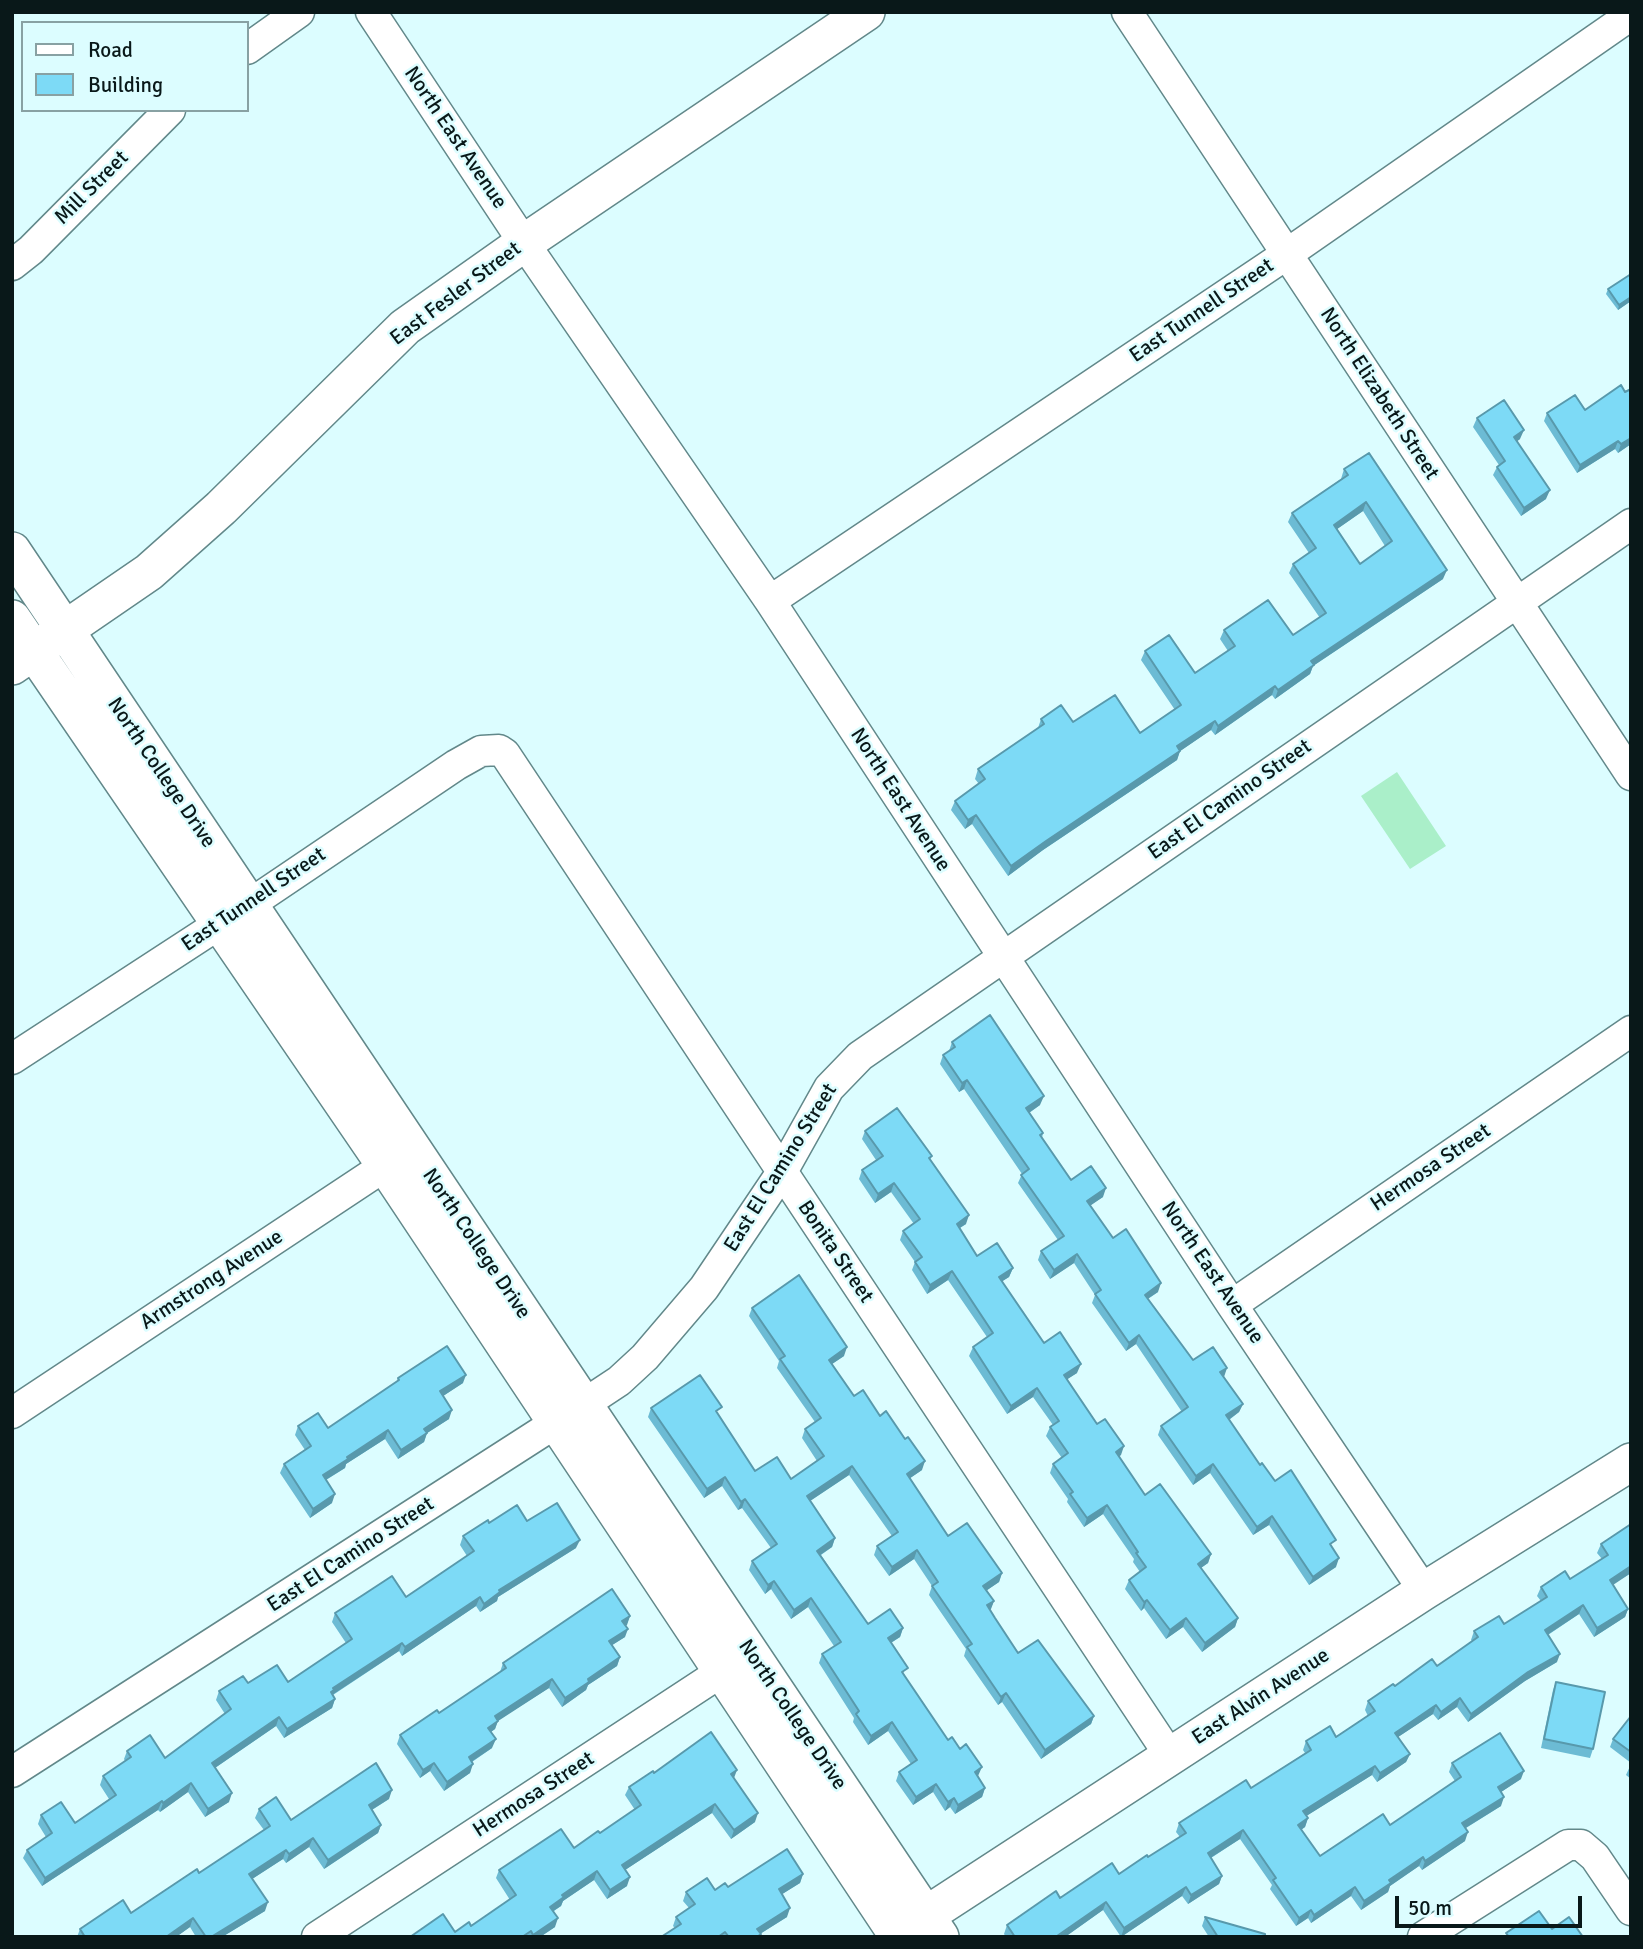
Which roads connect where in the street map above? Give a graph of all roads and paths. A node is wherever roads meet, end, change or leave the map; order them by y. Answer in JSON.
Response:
{"nodes":[{"id":1,"x":299,"y":12,"type":"edge"},
{"id":2,"x":371,"y":12,"type":"edge"},
{"id":3,"x":866,"y":12,"type":"edge"},
{"id":4,"x":1127,"y":12,"type":"edge"},
{"id":5,"x":1631,"y":15,"type":"edge"},
{"id":6,"x":248,"y":49,"type":"edge"},
{"id":7,"x":168,"y":112,"type":"edge"},
{"id":8,"x":524,"y":243,"type":"junction"},
{"id":9,"x":1287,"y":254,"type":"junction"},
{"id":10,"x":12,"y":265,"type":"edge"},
{"id":11,"x":1631,"y":524,"type":"edge"},
{"id":12,"x":12,"y":551,"type":"edge"},
{"id":13,"x":770,"y":601,"type":"junction"},
{"id":14,"x":1516,"y":603,"type":"junction"},
{"id":15,"x":12,"y":619,"type":"edge"},
{"id":16,"x":65,"y":631,"type":"junction"},
{"id":17,"x":23,"y":659,"type":"edge"},
{"id":18,"x":499,"y":750,"type":"joint"},
{"id":19,"x":1631,"y":775,"type":"edge"},
{"id":20,"x":235,"y":914,"type":"junction"},
{"id":21,"x":1003,"y":957,"type":"junction"},
{"id":22,"x":1631,"y":1031,"type":"edge"},
{"id":23,"x":12,"y":1059,"type":"edge"},
{"id":24,"x":399,"y":1157,"type":"junction"},
{"id":25,"x":782,"y":1172,"type":"junction"},
{"id":26,"x":1232,"y":1305,"type":"junction"},
{"id":27,"x":12,"y":1413,"type":"edge"},
{"id":28,"x":570,"y":1414,"type":"junction"},
{"id":29,"x":1631,"y":1462,"type":"edge"},
{"id":30,"x":1424,"y":1591,"type":"junction"},
{"id":31,"x":737,"y":1662,"type":"junction"},
{"id":32,"x":1170,"y":1756,"type":"junction"},
{"id":33,"x":12,"y":1773,"type":"edge"},
{"id":34,"x":1631,"y":1910,"type":"edge"},
{"id":35,"x":911,"y":1932,"type":"edge"},
{"id":36,"x":317,"y":1937,"type":"edge"},
{"id":37,"x":1423,"y":1937,"type":"edge"}],
"edges":[{"from":1,"to":6,"type":"street"},
{"from":2,"to":8,"type":"street","name":"North East Avenue"},
{"from":3,"to":8,"type":"street","name":"East Fesler Street"},
{"from":4,"to":9,"type":"street","name":"North Elizabeth Street"},
{"from":5,"to":9,"type":"street","name":"East Tunnell Street"},
{"from":7,"to":10,"type":"street","name":"Mill Street"},
{"from":8,"to":13,"type":"street","name":"North East Avenue"},
{"from":8,"to":16,"type":"street","name":"East Fesler Street"},
{"from":9,"to":13,"type":"street","name":"East Tunnell Street"},
{"from":9,"to":14,"type":"street","name":"North Elizabeth Street"},
{"from":11,"to":14,"type":"street","name":"East El Camino Street"},
{"from":12,"to":16,"type":"street","name":"North College Drive"},
{"from":13,"to":21,"type":"street","name":"North East Avenue"},
{"from":14,"to":19,"type":"street","name":"North Elizabeth Street"},
{"from":14,"to":21,"type":"street","name":"East El Camino Street"},
{"from":15,"to":17,"type":"street","name":"North College Drive"},
{"from":16,"to":17,"type":"street","name":"East Fesler Street"},
{"from":16,"to":20,"type":"street","name":"North College Drive"},
{"from":17,"to":20,"type":"street","name":"North College Drive"},
{"from":18,"to":20,"type":"street","name":"East Tunnell Street"},
{"from":18,"to":25,"type":"street","name":"Bonita Street"},
{"from":20,"to":23,"type":"street","name":"East Tunnell Street"},
{"from":20,"to":24,"type":"street","name":"North College Drive"},
{"from":21,"to":25,"type":"street","name":"East El Camino Street"},
{"from":21,"to":26,"type":"street","name":"North East Avenue"},
{"from":22,"to":26,"type":"street","name":"Hermosa Street"},
{"from":24,"to":27,"type":"street","name":"Armstrong Avenue"},
{"from":24,"to":28,"type":"street","name":"North College Drive"},
{"from":25,"to":28,"type":"street","name":"East El Camino Street"},
{"from":25,"to":32,"type":"street","name":"Bonita Street"},
{"from":26,"to":30,"type":"street","name":"North East Avenue"},
{"from":28,"to":31,"type":"street","name":"North College Drive"},
{"from":28,"to":33,"type":"street","name":"East El Camino Street"},
{"from":29,"to":30,"type":"street","name":"East Alvin Avenue"},
{"from":30,"to":32,"type":"street","name":"East Alvin Avenue"},
{"from":31,"to":35,"type":"street","name":"North College Drive"},
{"from":31,"to":36,"type":"street","name":"Hermosa Street"},
{"from":32,"to":35,"type":"street","name":"East Alvin Avenue"},
{"from":34,"to":37,"type":"street"}]}
